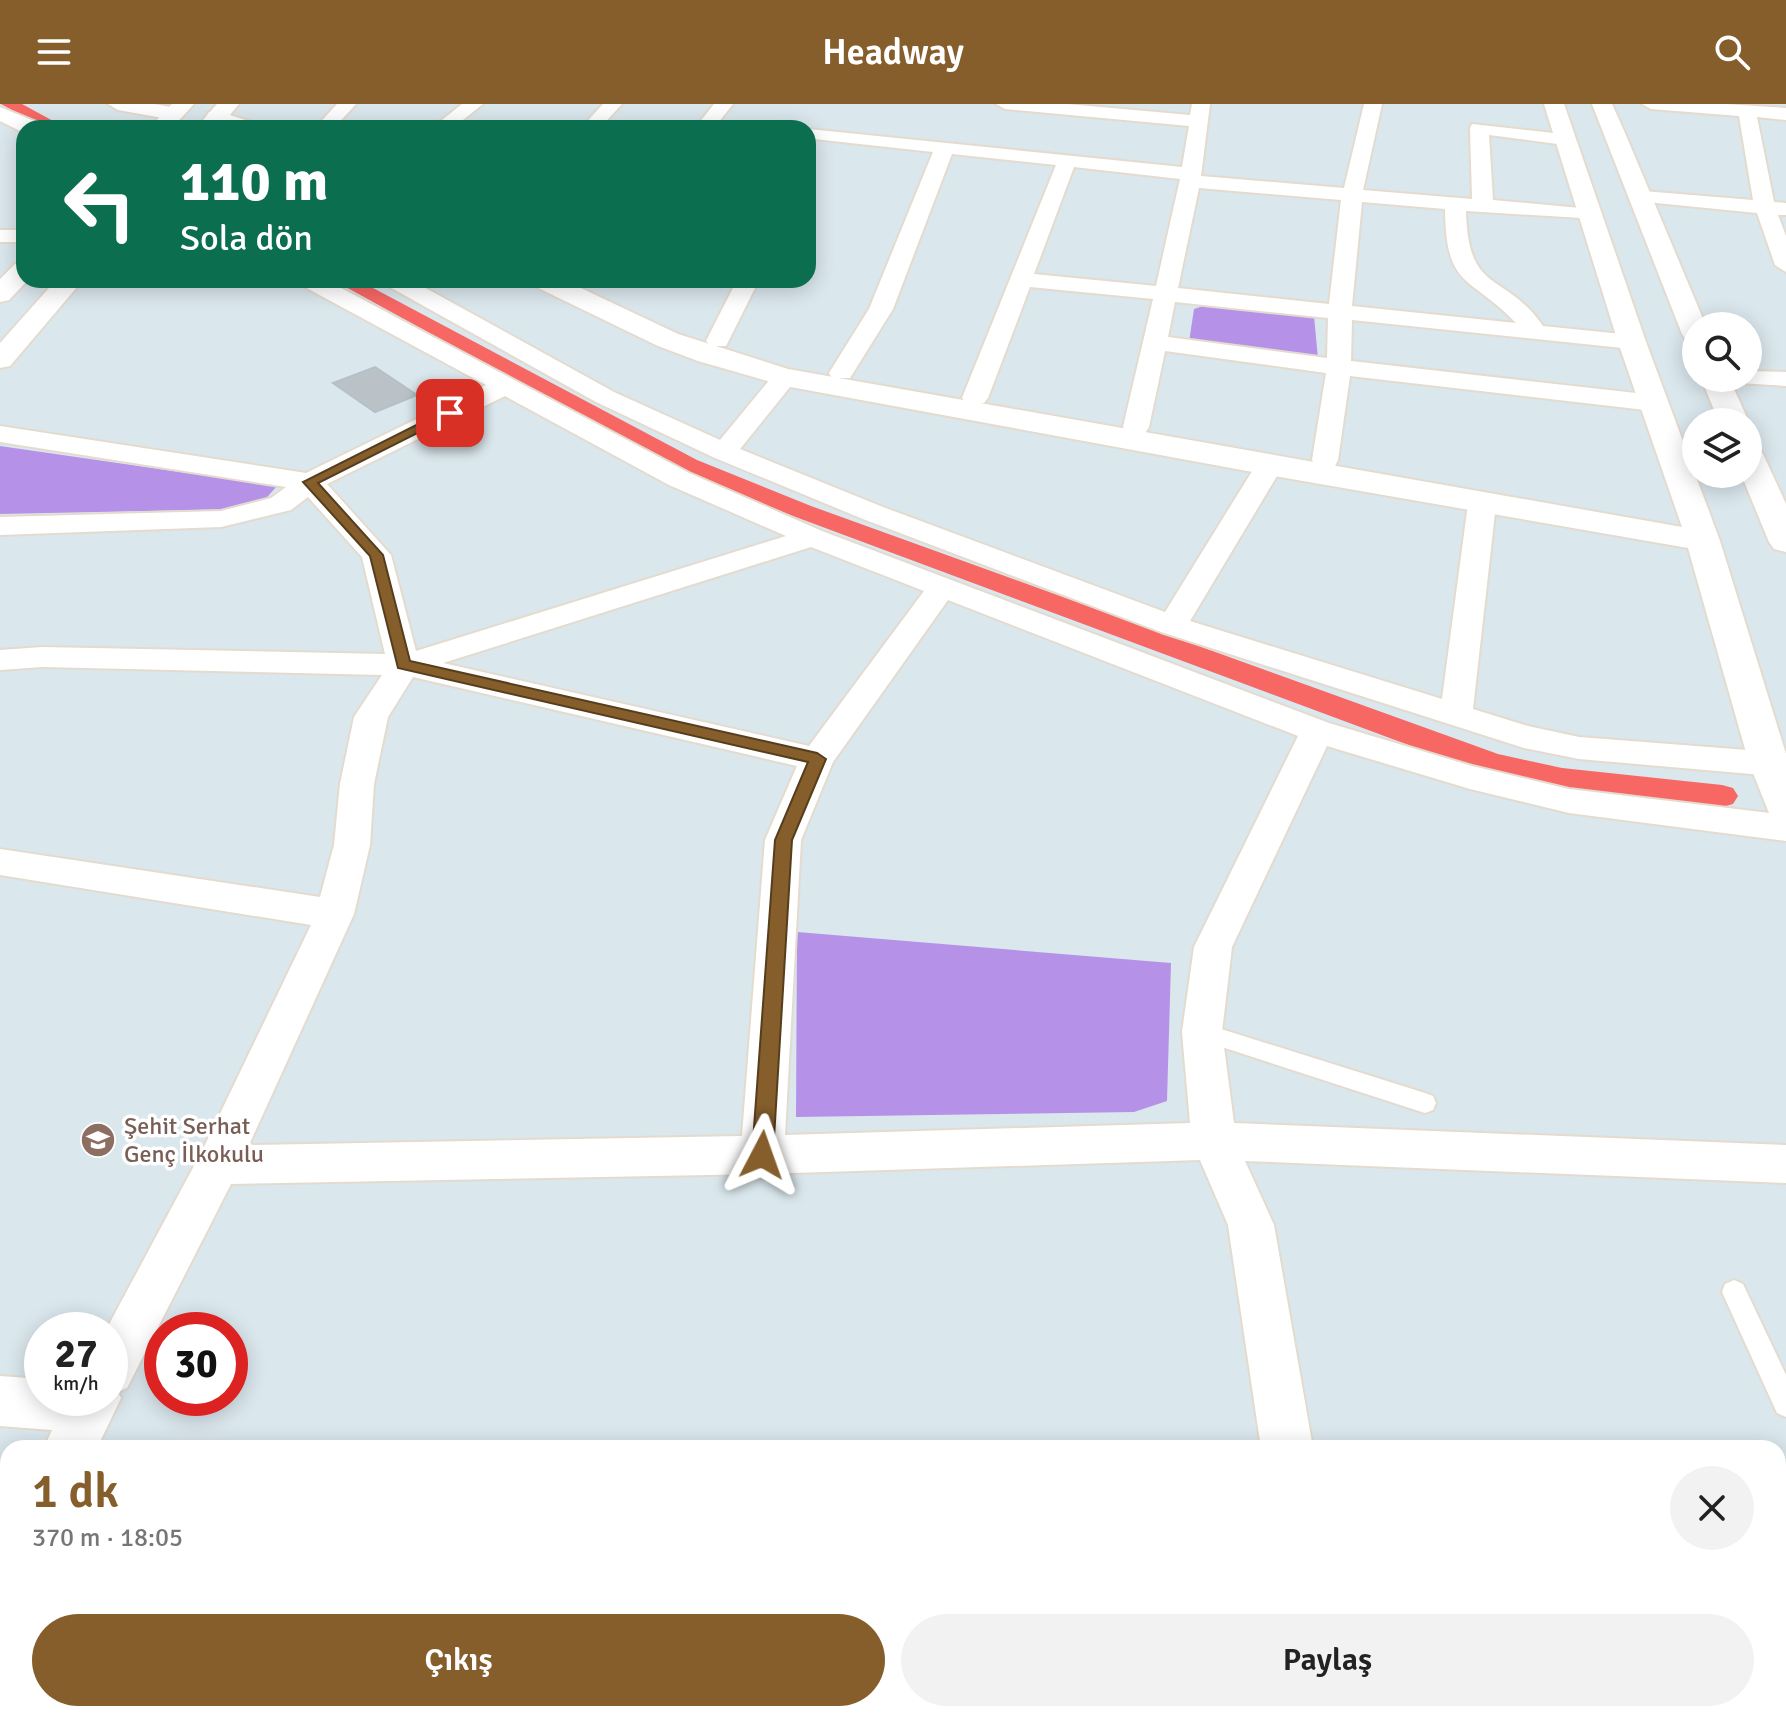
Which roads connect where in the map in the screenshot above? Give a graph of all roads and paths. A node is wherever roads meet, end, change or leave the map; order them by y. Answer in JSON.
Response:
{"nodes":[{"id":1,"x":118,"y":104,"type":"edge"},
{"id":2,"x":347,"y":104,"type":"edge"},
{"id":3,"x":474,"y":104,"type":"edge"},
{"id":4,"x":613,"y":104,"type":"edge"},
{"id":5,"x":724,"y":104,"type":"edge"},
{"id":6,"x":1005,"y":104,"type":"edge"},
{"id":7,"x":1373,"y":104,"type":"edge"},
{"id":8,"x":1554,"y":104,"type":"edge"},
{"id":9,"x":1602,"y":104,"type":"edge"},
{"id":10,"x":1651,"y":104,"type":"edge"},
{"id":11,"x":1778,"y":104,"type":"edge"},
{"id":12,"x":1786,"y":105,"type":"edge"},
{"id":13,"x":1747,"y":111,"type":"junction"},
{"id":14,"x":1200,"y":112,"type":"edge"},
{"id":15,"x":1786,"y":114,"type":"edge"},
{"id":16,"x":172,"y":115,"type":"edge"},
{"id":17,"x":332,"y":120,"type":"edge"},
{"id":18,"x":452,"y":120,"type":"edge"},
{"id":19,"x":598,"y":120,"type":"edge"},
{"id":20,"x":711,"y":120,"type":"edge"},
{"id":21,"x":816,"y":133,"type":"edge"},
{"id":22,"x":1565,"y":139,"type":"junction"},
{"id":23,"x":945,"y":147,"type":"junction"},
{"id":24,"x":1067,"y":161,"type":"junction"},
{"id":25,"x":1190,"y":178,"type":"junction"},
{"id":26,"x":1352,"y":195,"type":"junction"},
{"id":27,"x":1643,"y":197,"type":"junction"},
{"id":28,"x":1455,"y":204,"type":"junction"},
{"id":29,"x":1483,"y":206,"type":"junction"},
{"id":30,"x":1776,"y":208,"type":"edge"},
{"id":31,"x":1591,"y":215,"type":"junction"},
{"id":32,"x":1786,"y":265,"type":"edge"},
{"id":33,"x":16,"y":277,"type":"edge"},
{"id":34,"x":1020,"y":279,"type":"junction"},
{"id":35,"x":63,"y":288,"type":"edge"},
{"id":36,"x":324,"y":288,"type":"edge"},
{"id":37,"x":408,"y":288,"type":"edge"},
{"id":38,"x":560,"y":288,"type":"edge"},
{"id":39,"x":601,"y":288,"type":"edge"},
{"id":40,"x":744,"y":288,"type":"edge"},
{"id":41,"x":0,"y":294,"type":"edge"},
{"id":42,"x":1163,"y":295,"type":"junction"},
{"id":43,"x":1340,"y":312,"type":"junction"},
{"id":44,"x":1686,"y":312,"type":"edge"},
{"id":45,"x":1535,"y":332,"type":"junction"},
{"id":46,"x":718,"y":341,"type":"junction"},
{"id":47,"x":1153,"y":342,"type":"junction"},
{"id":48,"x":1632,"y":342,"type":"junction"},
{"id":49,"x":0,"y":360,"type":"edge"},
{"id":50,"x":1339,"y":367,"type":"junction"},
{"id":51,"x":841,"y":373,"type":"junction"},
{"id":52,"x":785,"y":377,"type":"junction"},
{"id":53,"x":1762,"y":378,"type":"edge"},
{"id":54,"x":1786,"y":379,"type":"edge"},
{"id":55,"x":507,"y":385,"type":"junction"},
{"id":56,"x":975,"y":398,"type":"junction"},
{"id":57,"x":1654,"y":403,"type":"junction"},
{"id":58,"x":1136,"y":427,"type":"junction"},
{"id":59,"x":0,"y":434,"type":"edge"},
{"id":60,"x":724,"y":452,"type":"junction"},
{"id":61,"x":1325,"y":460,"type":"junction"},
{"id":62,"x":1269,"y":466,"type":"junction"},
{"id":63,"x":310,"y":482,"type":"junction"},
{"id":64,"x":1762,"y":485,"type":"edge"},
{"id":65,"x":1482,"y":504,"type":"junction"},
{"id":66,"x":0,"y":526,"type":"edge"},
{"id":67,"x":1700,"y":531,"type":"junction"},
{"id":68,"x":1784,"y":533,"type":"edge"},
{"id":69,"x":812,"y":537,"type":"junction"},
{"id":70,"x":941,"y":588,"type":"junction"},
{"id":71,"x":1172,"y":625,"type":"junction"},
{"id":72,"x":0,"y":660,"type":"edge"},
{"id":73,"x":404,"y":665,"type":"junction"},
{"id":74,"x":1456,"y":717,"type":"junction"},
{"id":75,"x":1317,"y":731,"type":"junction"},
{"id":76,"x":817,"y":759,"type":"junction"},
{"id":77,"x":1778,"y":764,"type":"edge"},
{"id":78,"x":1786,"y":808,"type":"edge"},
{"id":79,"x":1786,"y":828,"type":"edge"},
{"id":80,"x":0,"y":862,"type":"edge"},
{"id":81,"x":335,"y":914,"type":"junction"},
{"id":82,"x":1202,"y":1032,"type":"junction"},
{"id":83,"x":1425,"y":1103,"type":"dead end"},
{"id":84,"x":1214,"y":1141,"type":"junction"},
{"id":85,"x":762,"y":1155,"type":"junction"},
{"id":86,"x":1786,"y":1164,"type":"edge"},
{"id":87,"x":218,"y":1165,"type":"junction"},
{"id":88,"x":1734,"y":1292,"type":"dead end"},
{"id":89,"x":128,"y":1337,"type":"edge"},
{"id":90,"x":0,"y":1401,"type":"edge"},
{"id":91,"x":24,"y":1402,"type":"edge"},
{"id":92,"x":1786,"y":1404,"type":"edge"},
{"id":93,"x":1286,"y":1440,"type":"edge"}],
"edges":[{"from":1,"to":16,"type":"street"},
{"from":2,"to":17,"type":"street"},
{"from":3,"to":18,"type":"street"},
{"from":4,"to":19,"type":"street"},
{"from":5,"to":20,"type":"street"},
{"from":6,"to":14,"type":"street"},
{"from":7,"to":26,"type":"street"},
{"from":8,"to":22,"type":"street"},
{"from":9,"to":27,"type":"street"},
{"from":10,"to":13,"type":"street"},
{"from":11,"to":12,"type":"street"},
{"from":13,"to":15,"type":"street"},
{"from":13,"to":30,"type":"street"},
{"from":14,"to":25,"type":"street"},
{"from":21,"to":23,"type":"street"},
{"from":22,"to":29,"type":"street"},
{"from":22,"to":31,"type":"street"},
{"from":23,"to":24,"type":"street"},
{"from":23,"to":51,"type":"street"},
{"from":24,"to":25,"type":"street"},
{"from":24,"to":34,"type":"street"},
{"from":25,"to":26,"type":"street"},
{"from":25,"to":42,"type":"street"},
{"from":26,"to":28,"type":"street"},
{"from":26,"to":43,"type":"street"},
{"from":27,"to":30,"type":"street"},
{"from":27,"to":44,"type":"street"},
{"from":28,"to":29,"type":"street"},
{"from":28,"to":45,"type":"street"},
{"from":29,"to":31,"type":"street"},
{"from":30,"to":32,"type":"street"},
{"from":31,"to":48,"type":"street"},
{"from":33,"to":41,"type":"street"},
{"from":34,"to":42,"type":"street"},
{"from":34,"to":56,"type":"street"},
{"from":35,"to":49,"type":"street"},
{"from":36,"to":55,"type":"street"},
{"from":37,"to":60,"type":"street"},
{"from":38,"to":52,"type":"street"},
{"from":39,"to":46,"type":"street"},
{"from":40,"to":46,"type":"street"},
{"from":42,"to":43,"type":"street"},
{"from":42,"to":47,"type":"street"},
{"from":43,"to":45,"type":"street"},
{"from":43,"to":50,"type":"street"},
{"from":45,"to":48,"type":"street"},
{"from":46,"to":51,"type":"street"},
{"from":47,"to":50,"type":"street"},
{"from":47,"to":58,"type":"street"},
{"from":48,"to":57,"type":"street"},
{"from":50,"to":57,"type":"street"},
{"from":50,"to":61,"type":"street"},
{"from":51,"to":56,"type":"street"},
{"from":52,"to":60,"type":"street"},
{"from":52,"to":62,"type":"street"},
{"from":53,"to":54,"type":"street"},
{"from":55,"to":63,"type":"street"},
{"from":55,"to":69,"type":"street"},
{"from":56,"to":58,"type":"street"},
{"from":57,"to":67,"type":"street"},
{"from":58,"to":61,"type":"street"},
{"from":59,"to":63,"type":"street"},
{"from":60,"to":71,"type":"street"},
{"from":61,"to":67,"type":"street"},
{"from":62,"to":65,"type":"street"},
{"from":62,"to":71,"type":"street"},
{"from":63,"to":66,"type":"street"},
{"from":63,"to":73,"type":"street"},
{"from":64,"to":68,"type":"street"},
{"from":65,"to":67,"type":"street"},
{"from":65,"to":74,"type":"street"},
{"from":67,"to":77,"type":"street"},
{"from":69,"to":70,"type":"street"},
{"from":69,"to":73,"type":"street"},
{"from":70,"to":75,"type":"street"},
{"from":70,"to":76,"type":"street"},
{"from":71,"to":74,"type":"street"},
{"from":72,"to":73,"type":"street"},
{"from":73,"to":76,"type":"street"},
{"from":73,"to":81,"type":"street"},
{"from":74,"to":77,"type":"street"},
{"from":75,"to":79,"type":"street"},
{"from":75,"to":82,"type":"street"},
{"from":76,"to":85,"type":"street"},
{"from":77,"to":78,"type":"street"},
{"from":80,"to":81,"type":"street"},
{"from":81,"to":87,"type":"street"},
{"from":82,"to":83,"type":"lane"},
{"from":82,"to":84,"type":"street"},
{"from":84,"to":85,"type":"street"},
{"from":84,"to":86,"type":"street"},
{"from":84,"to":93,"type":"street"},
{"from":85,"to":87,"type":"street"},
{"from":87,"to":89,"type":"street"},
{"from":88,"to":92,"type":"lane"},
{"from":90,"to":91,"type":"street"}]}
